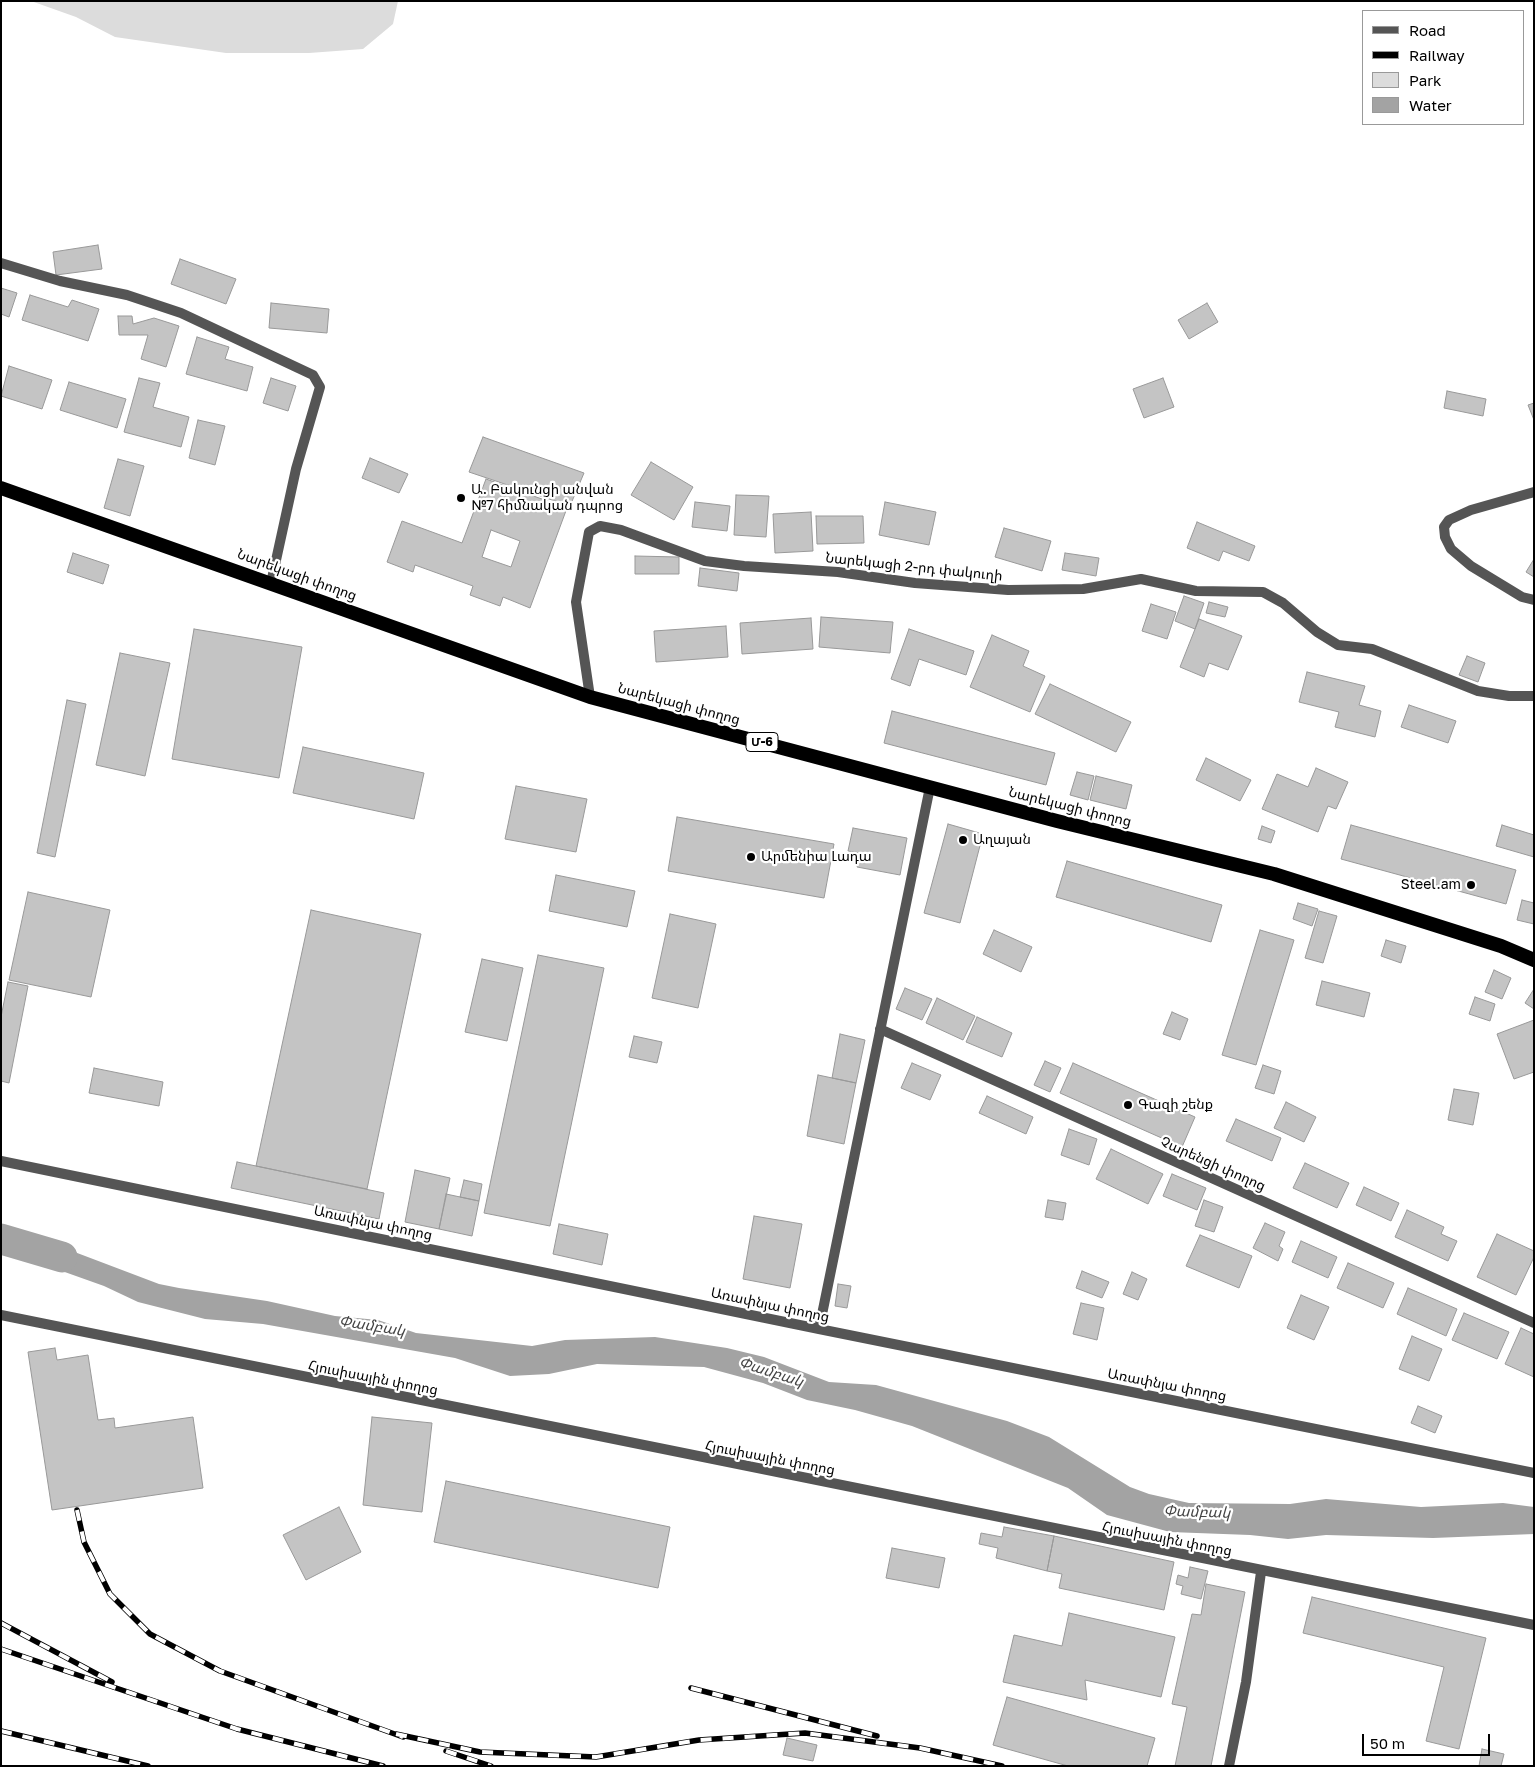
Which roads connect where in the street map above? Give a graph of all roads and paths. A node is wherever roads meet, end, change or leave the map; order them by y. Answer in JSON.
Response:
{"nodes":[{"id":1,"x":1,"y":263,"type":"edge"},
{"id":2,"x":1,"y":488,"type":"edge"},
{"id":3,"x":1534,"y":492,"type":"edge"},
{"id":4,"x":271,"y":583,"type":"junction"},
{"id":5,"x":1534,"y":600,"type":"edge"},
{"id":6,"x":1534,"y":696,"type":"edge"},
{"id":7,"x":590,"y":697,"type":"junction"},
{"id":8,"x":930,"y":787,"type":"junction"},
{"id":9,"x":1534,"y":960,"type":"edge"},
{"id":10,"x":880,"y":1029,"type":"junction"},
{"id":11,"x":1,"y":1161,"type":"edge"},
{"id":12,"x":1,"y":1315,"type":"edge"},
{"id":13,"x":1534,"y":1323,"type":"edge"},
{"id":14,"x":819,"y":1329,"type":"junction"},
{"id":15,"x":1534,"y":1473,"type":"edge"},
{"id":16,"x":1261,"y":1572,"type":"junction"},
{"id":17,"x":1534,"y":1625,"type":"edge"},
{"id":18,"x":1229,"y":1766,"type":"edge"}],
"edges":[{"from":1,"to":4,"type":"street"},
{"from":2,"to":4,"type":"highway","name":"Նարեկացի փողոց","number":"Մ-6"},
{"from":3,"to":5,"type":"street"},
{"from":4,"to":7,"type":"highway","name":"Նարեկացի փողոց","number":"Մ-6"},
{"from":6,"to":7,"type":"street","name":"Նարեկացի 2-րդ փակուղի"},
{"from":7,"to":8,"type":"highway","name":"Նարեկացի փողոց","number":"Մ-6"},
{"from":8,"to":9,"type":"highway","name":"Նարեկացի փողոց","number":"Մ-6"},
{"from":8,"to":10,"type":"street"},
{"from":10,"to":13,"type":"street","name":"Չարենցի փողոց"},
{"from":10,"to":14,"type":"street"},
{"from":11,"to":14,"type":"street","name":"Առափնյա փողոց"},
{"from":12,"to":16,"type":"street","name":"Հյուսիսային փողոց"},
{"from":14,"to":15,"type":"street","name":"Առափնյա փողոց"},
{"from":16,"to":17,"type":"street","name":"Հյուսիսային փողոց"},
{"from":16,"to":18,"type":"street"}]}
